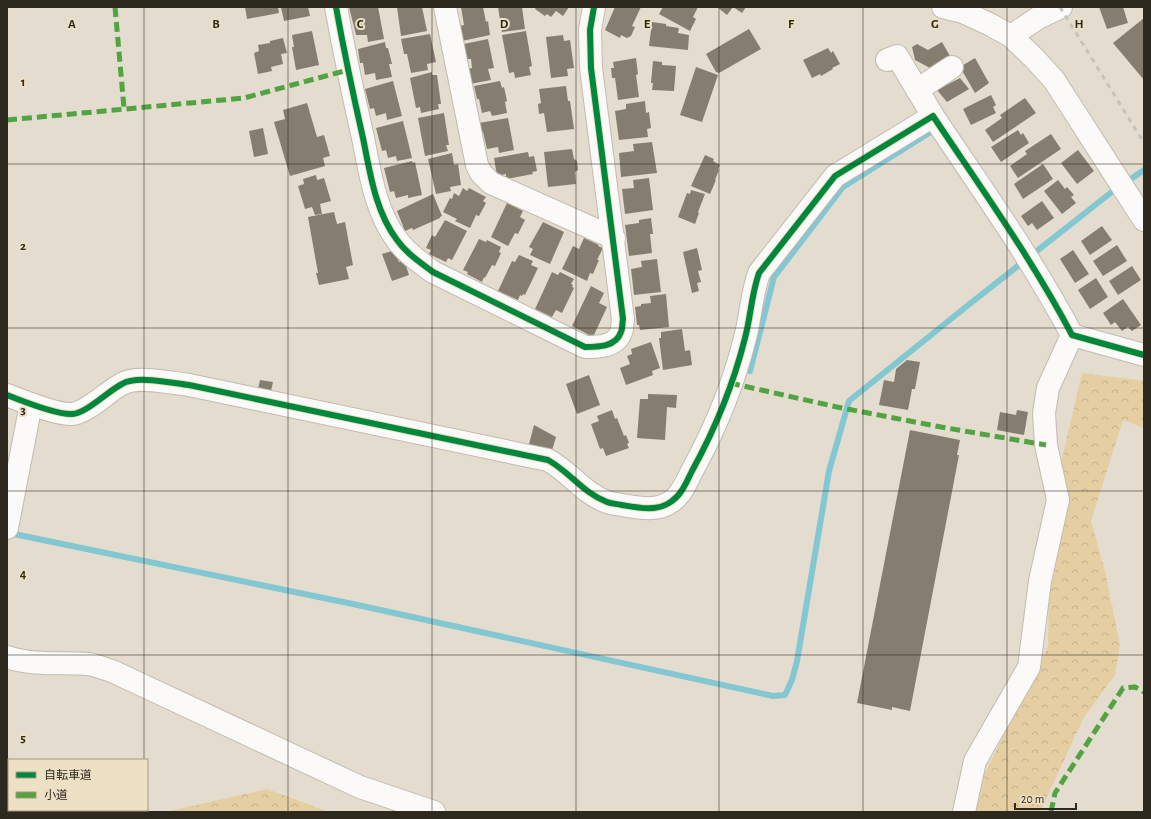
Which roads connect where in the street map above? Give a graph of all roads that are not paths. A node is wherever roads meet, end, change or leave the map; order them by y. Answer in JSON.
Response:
{"nodes":[{"id":1,"x":336,"y":7,"type":"edge"},
{"id":2,"x":445,"y":7,"type":"edge"},
{"id":3,"x":594,"y":7,"type":"edge"},
{"id":4,"x":943,"y":7,"type":"edge"},
{"id":5,"x":1061,"y":7,"type":"edge"},
{"id":6,"x":1011,"y":36,"type":"junction"},
{"id":7,"x":887,"y":60,"type":"dead end"},
{"id":8,"x":952,"y":67,"type":"dead end"},
{"id":9,"x":917,"y":90,"type":"junction"},
{"id":10,"x":933,"y":116,"type":"junction"},
{"id":11,"x":1144,"y":220,"type":"edge"},
{"id":12,"x":614,"y":238,"type":"junction"},
{"id":13,"x":1072,"y":335,"type":"junction"},
{"id":14,"x":1144,"y":355,"type":"edge"},
{"id":15,"x":7,"y":395,"type":"edge"},
{"id":16,"x":31,"y":404,"type":"junction"},
{"id":17,"x":7,"y":528,"type":"edge"},
{"id":18,"x":7,"y":657,"type":"edge"},
{"id":19,"x":434,"y":812,"type":"edge"},
{"id":20,"x":964,"y":812,"type":"edge"}],
"edges":[{"from":1,"to":12,"type":"street"},
{"from":2,"to":12,"type":"street"},
{"from":3,"to":12,"type":"street"},
{"from":4,"to":6,"type":"street"},
{"from":5,"to":6,"type":"street"},
{"from":6,"to":11,"type":"street"},
{"from":7,"to":9,"type":"street"},
{"from":8,"to":9,"type":"street"},
{"from":9,"to":10,"type":"street"},
{"from":10,"to":13,"type":"street"},
{"from":10,"to":16,"type":"street"},
{"from":13,"to":14,"type":"street"},
{"from":13,"to":20,"type":"street"},
{"from":15,"to":16,"type":"street"},
{"from":16,"to":17,"type":"street"},
{"from":18,"to":19,"type":"street"}]}
